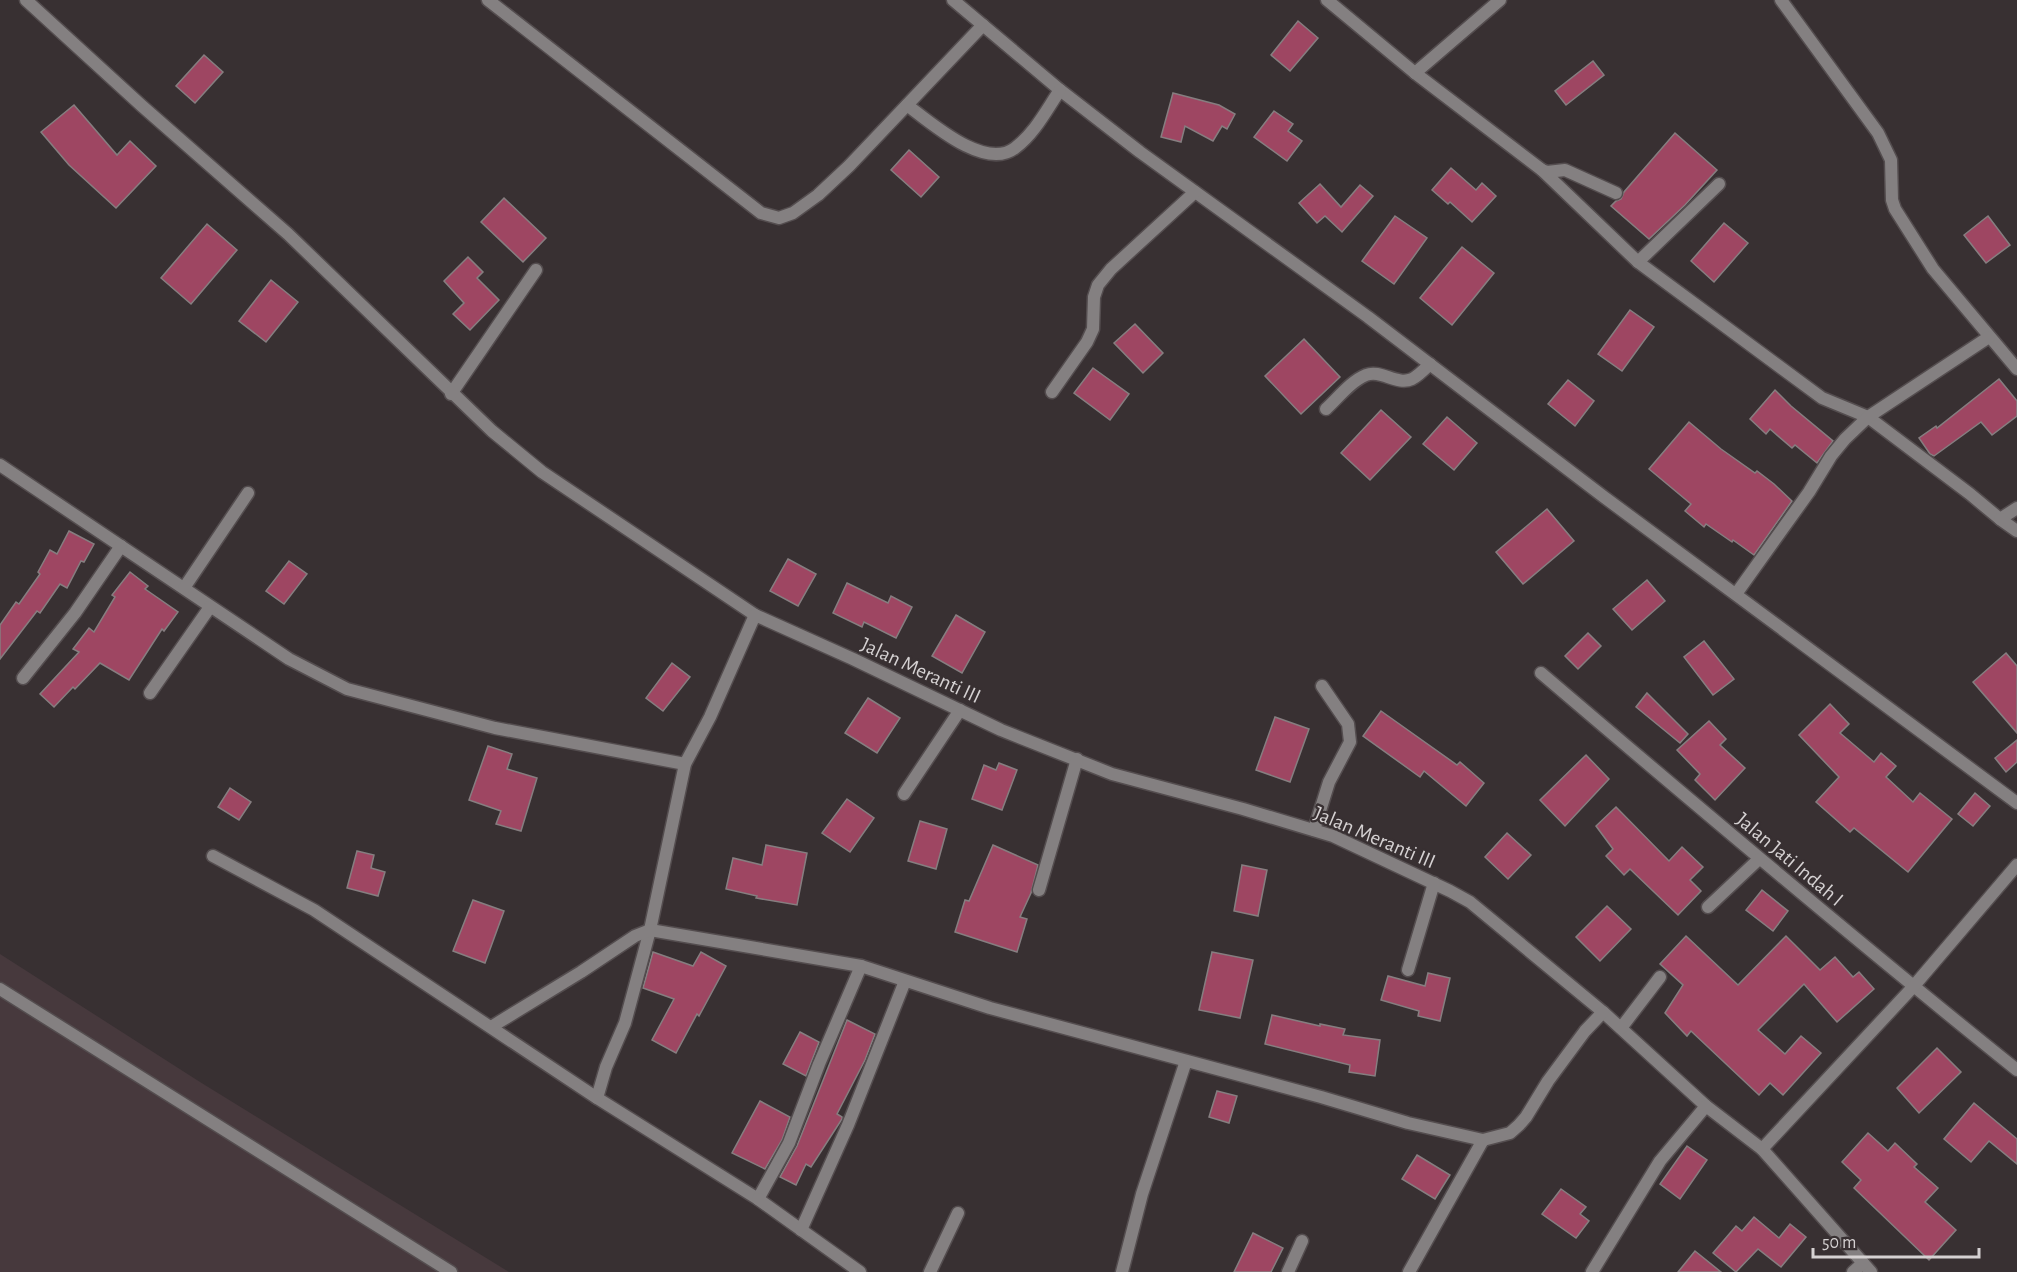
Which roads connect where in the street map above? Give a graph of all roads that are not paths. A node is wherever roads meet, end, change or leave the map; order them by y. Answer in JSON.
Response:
{"nodes":[{"id":1,"x":26,"y":0,"type":"edge"},
{"id":2,"x":488,"y":0,"type":"edge"},
{"id":3,"x":953,"y":0,"type":"edge"},
{"id":4,"x":1327,"y":0,"type":"edge"},
{"id":5,"x":1500,"y":0,"type":"edge"},
{"id":6,"x":1781,"y":0,"type":"edge"},
{"id":7,"x":983,"y":25,"type":"junction"},
{"id":8,"x":1415,"y":73,"type":"junction"},
{"id":9,"x":1060,"y":90,"type":"junction"},
{"id":10,"x":907,"y":105,"type":"junction"},
{"id":11,"x":1542,"y":170,"type":"junction"},
{"id":12,"x":1719,"y":183,"type":"dead end"},
{"id":13,"x":1195,"y":192,"type":"junction"},
{"id":14,"x":1616,"y":193,"type":"dead end"},
{"id":15,"x":1638,"y":262,"type":"junction"},
{"id":16,"x":536,"y":270,"type":"dead end"},
{"id":17,"x":1989,"y":337,"type":"junction"},
{"id":18,"x":1430,"y":364,"type":"junction"},
{"id":19,"x":2017,"y":369,"type":"edge"},
{"id":20,"x":1052,"y":392,"type":"dead end"},
{"id":21,"x":451,"y":394,"type":"junction"},
{"id":22,"x":1326,"y":409,"type":"dead end"},
{"id":23,"x":1868,"y":417,"type":"junction"},
{"id":24,"x":0,"y":466,"type":"edge"},
{"id":25,"x":248,"y":493,"type":"dead end"},
{"id":26,"x":2017,"y":508,"type":"edge"},
{"id":27,"x":2000,"y":519,"type":"junction"},
{"id":28,"x":2017,"y":531,"type":"edge"},
{"id":29,"x":121,"y":546,"type":"junction"},
{"id":30,"x":184,"y":588,"type":"junction"},
{"id":31,"x":1736,"y":594,"type":"junction"},
{"id":32,"x":210,"y":607,"type":"junction"},
{"id":33,"x":755,"y":615,"type":"junction"},
{"id":34,"x":1541,"y":673,"type":"dead end"},
{"id":35,"x":23,"y":678,"type":"dead end"},
{"id":36,"x":1322,"y":686,"type":"dead end"},
{"id":37,"x":150,"y":693,"type":"dead end"},
{"id":38,"x":960,"y":710,"type":"junction"},
{"id":39,"x":1077,"y":759,"type":"junction"},
{"id":40,"x":685,"y":764,"type":"junction"},
{"id":41,"x":904,"y":794,"type":"dead end"},
{"id":42,"x":2017,"y":803,"type":"edge"},
{"id":43,"x":1314,"y":830,"type":"junction"},
{"id":44,"x":213,"y":856,"type":"dead end"},
{"id":45,"x":1759,"y":858,"type":"junction"},
{"id":46,"x":2017,"y":865,"type":"edge"},
{"id":47,"x":1434,"y":883,"type":"junction"},
{"id":48,"x":1039,"y":890,"type":"dead end"},
{"id":49,"x":1708,"y":907,"type":"dead end"},
{"id":50,"x":650,"y":930,"type":"junction"},
{"id":51,"x":861,"y":966,"type":"junction"},
{"id":52,"x":1408,"y":970,"type":"dead end"},
{"id":53,"x":1660,"y":977,"type":"dead end"},
{"id":54,"x":905,"y":981,"type":"junction"},
{"id":55,"x":1913,"y":987,"type":"junction"},
{"id":56,"x":0,"y":989,"type":"edge"},
{"id":57,"x":1603,"y":1012,"type":"junction"},
{"id":58,"x":491,"y":1027,"type":"junction"},
{"id":59,"x":1621,"y":1028,"type":"junction"},
{"id":60,"x":1186,"y":1061,"type":"junction"},
{"id":61,"x":2017,"y":1070,"type":"edge"},
{"id":62,"x":597,"y":1098,"type":"junction"},
{"id":63,"x":1706,"y":1106,"type":"junction"},
{"id":64,"x":1483,"y":1140,"type":"junction"},
{"id":65,"x":1762,"y":1149,"type":"junction"},
{"id":66,"x":758,"y":1199,"type":"junction"},
{"id":67,"x":958,"y":1213,"type":"dead end"},
{"id":68,"x":801,"y":1230,"type":"junction"},
{"id":69,"x":1302,"y":1241,"type":"dead end"},
{"id":70,"x":1867,"y":1268,"type":"edge"},
{"id":71,"x":451,"y":1272,"type":"edge"},
{"id":72,"x":860,"y":1272,"type":"edge"},
{"id":73,"x":930,"y":1272,"type":"edge"},
{"id":74,"x":1122,"y":1272,"type":"edge"},
{"id":75,"x":1288,"y":1272,"type":"edge"},
{"id":76,"x":1409,"y":1272,"type":"edge"},
{"id":77,"x":1592,"y":1272,"type":"edge"},
{"id":78,"x":1853,"y":1272,"type":"edge"}],
"edges":[{"from":1,"to":21,"type":"street","name":"Jalan Meranti III"},
{"from":2,"to":10,"type":"street"},
{"from":3,"to":7,"type":"street"},
{"from":4,"to":8,"type":"street"},
{"from":5,"to":8,"type":"street"},
{"from":6,"to":17,"type":"street"},
{"from":7,"to":9,"type":"street"},
{"from":7,"to":10,"type":"street"},
{"from":8,"to":11,"type":"street"},
{"from":9,"to":10,"type":"street"},
{"from":9,"to":13,"type":"street"},
{"from":11,"to":14,"type":"street"},
{"from":11,"to":15,"type":"street"},
{"from":12,"to":15,"type":"street"},
{"from":13,"to":18,"type":"street"},
{"from":13,"to":20,"type":"street"},
{"from":15,"to":23,"type":"street"},
{"from":16,"to":21,"type":"street"},
{"from":17,"to":19,"type":"street"},
{"from":17,"to":23,"type":"street"},
{"from":18,"to":22,"type":"street"},
{"from":18,"to":31,"type":"street"},
{"from":21,"to":33,"type":"street","name":"Jalan Meranti III"},
{"from":23,"to":27,"type":"street"},
{"from":23,"to":31,"type":"street"},
{"from":24,"to":29,"type":"street"},
{"from":25,"to":30,"type":"street"},
{"from":26,"to":27,"type":"street"},
{"from":27,"to":28,"type":"street"},
{"from":29,"to":30,"type":"street"},
{"from":29,"to":35,"type":"street"},
{"from":30,"to":32,"type":"street"},
{"from":31,"to":42,"type":"street"},
{"from":32,"to":37,"type":"street"},
{"from":32,"to":40,"type":"street"},
{"from":33,"to":38,"type":"street","name":"Jalan Meranti III"},
{"from":33,"to":40,"type":"street"},
{"from":34,"to":45,"type":"street","name":"Jalan Jati Indah I"},
{"from":36,"to":43,"type":"street"},
{"from":38,"to":39,"type":"street","name":"Jalan Meranti III"},
{"from":38,"to":41,"type":"street"},
{"from":39,"to":43,"type":"street","name":"Jalan Meranti III"},
{"from":39,"to":48,"type":"street"},
{"from":40,"to":50,"type":"street"},
{"from":43,"to":47,"type":"street","name":"Jalan Meranti III"},
{"from":44,"to":58,"type":"street"},
{"from":45,"to":49,"type":"street"},
{"from":45,"to":55,"type":"street","name":"Jalan Jati Indah I"},
{"from":46,"to":55,"type":"street"},
{"from":47,"to":52,"type":"street"},
{"from":47,"to":57,"type":"street","name":"Jalan Meranti III"},
{"from":50,"to":51,"type":"street"},
{"from":50,"to":58,"type":"street"},
{"from":50,"to":62,"type":"street"},
{"from":51,"to":54,"type":"street"},
{"from":51,"to":66,"type":"street"},
{"from":53,"to":59,"type":"street"},
{"from":54,"to":60,"type":"street"},
{"from":54,"to":68,"type":"street"},
{"from":55,"to":61,"type":"street","name":"Jalan Jati Indah I"},
{"from":55,"to":65,"type":"street"},
{"from":56,"to":71,"type":"street"},
{"from":57,"to":59,"type":"street","name":"Jalan Meranti III"},
{"from":57,"to":64,"type":"street"},
{"from":58,"to":62,"type":"street"},
{"from":59,"to":63,"type":"street","name":"Jalan Meranti III"},
{"from":60,"to":64,"type":"street"},
{"from":60,"to":74,"type":"street"},
{"from":62,"to":66,"type":"street"},
{"from":63,"to":65,"type":"street","name":"Jalan Meranti III"},
{"from":63,"to":77,"type":"street"},
{"from":64,"to":76,"type":"street"},
{"from":65,"to":70,"type":"street","name":"Jalan Meranti III"},
{"from":66,"to":68,"type":"street"},
{"from":67,"to":73,"type":"street"},
{"from":68,"to":72,"type":"street"},
{"from":69,"to":75,"type":"street"},
{"from":70,"to":78,"type":"street"}]}
